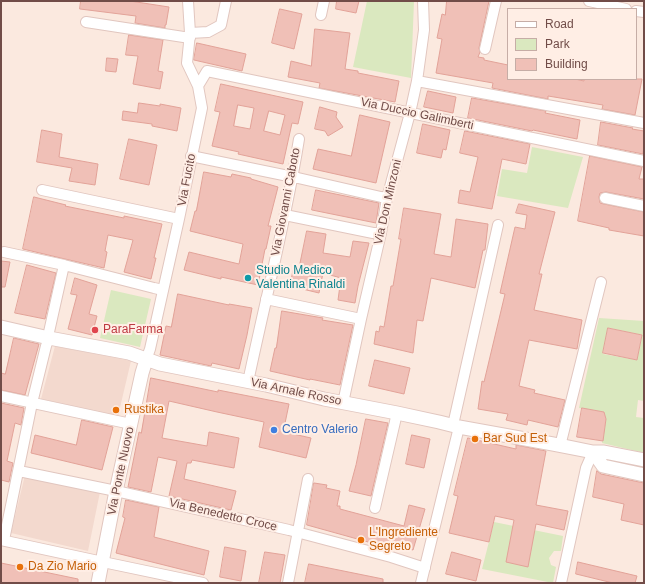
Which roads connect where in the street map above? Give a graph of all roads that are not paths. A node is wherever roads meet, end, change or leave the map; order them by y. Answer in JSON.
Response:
{"nodes":[{"id":1,"x":188,"y":1,"type":"edge"},
{"id":2,"x":226,"y":1,"type":"edge"},
{"id":3,"x":324,"y":1,"type":"edge"},
{"id":4,"x":423,"y":1,"type":"edge"},
{"id":5,"x":496,"y":1,"type":"edge"},
{"id":6,"x":589,"y":1,"type":"edge"},
{"id":7,"x":617,"y":8,"type":"edge"},
{"id":8,"x":321,"y":15,"type":"dead end"},
{"id":9,"x":86,"y":22,"type":"dead end"},
{"id":10,"x":190,"y":36,"type":"junction"},
{"id":11,"x":485,"y":50,"type":"dead end"},
{"id":12,"x":417,"y":81,"type":"junction"},
{"id":13,"x":198,"y":86,"type":"junction"},
{"id":14,"x":410,"y":113,"type":"junction"},
{"id":15,"x":644,"y":123,"type":"edge"},
{"id":16,"x":299,"y":139,"type":"dead end"},
{"id":17,"x":191,"y":156,"type":"junction"},
{"id":18,"x":644,"y":161,"type":"edge"},
{"id":19,"x":293,"y":177,"type":"junction"},
{"id":20,"x":42,"y":190,"type":"dead end"},
{"id":21,"x":388,"y":198,"type":"junction"},
{"id":22,"x":605,"y":198,"type":"dead end"},
{"id":23,"x":644,"y":206,"type":"edge"},
{"id":24,"x":285,"y":215,"type":"junction"},
{"id":25,"x":179,"y":219,"type":"junction"},
{"id":26,"x":498,"y":225,"type":"dead end"},
{"id":27,"x":381,"y":233,"type":"junction"},
{"id":28,"x":4,"y":252,"type":"dead end"},
{"id":29,"x":64,"y":265,"type":"junction"},
{"id":30,"x":601,"y":282,"type":"dead end"},
{"id":31,"x":163,"y":290,"type":"junction"},
{"id":32,"x":266,"y":299,"type":"junction"},
{"id":33,"x":360,"y":319,"type":"junction"},
{"id":34,"x":1,"y":327,"type":"edge"},
{"id":35,"x":49,"y":338,"type":"junction"},
{"id":36,"x":146,"y":360,"type":"junction"},
{"id":37,"x":248,"y":382,"type":"junction"},
{"id":38,"x":1,"y":396,"type":"edge"},
{"id":39,"x":32,"y":403,"type":"junction"},
{"id":40,"x":344,"y":403,"type":"junction"},
{"id":41,"x":397,"y":412,"type":"junction"},
{"id":42,"x":131,"y":424,"type":"junction"},
{"id":43,"x":456,"y":426,"type":"junction"},
{"id":44,"x":560,"y":446,"type":"junction"},
{"id":45,"x":593,"y":452,"type":"junction"},
{"id":46,"x":644,"y":460,"type":"edge"},
{"id":47,"x":19,"y":472,"type":"junction"},
{"id":48,"x":644,"y":475,"type":"edge"},
{"id":49,"x":308,"y":479,"type":"dead end"},
{"id":50,"x":116,"y":491,"type":"junction"},
{"id":51,"x":375,"y":508,"type":"dead end"},
{"id":52,"x":297,"y":532,"type":"junction"},
{"id":53,"x":2,"y":540,"type":"edge"},
{"id":54,"x":103,"y":562,"type":"junction"},
{"id":55,"x":425,"y":568,"type":"junction"},
{"id":56,"x":98,"y":583,"type":"edge"},
{"id":57,"x":203,"y":583,"type":"edge"},
{"id":58,"x":288,"y":583,"type":"edge"},
{"id":59,"x":421,"y":583,"type":"edge"},
{"id":60,"x":561,"y":583,"type":"edge"}],
"edges":[{"from":1,"to":10,"type":"street","name":"Via Fucito"},
{"from":2,"to":10,"type":"street"},
{"from":3,"to":8,"type":"street"},
{"from":4,"to":12,"type":"street","name":"Via Don Minzoni"},
{"from":5,"to":11,"type":"street"},
{"from":6,"to":7,"type":"street"},
{"from":9,"to":10,"type":"street"},
{"from":10,"to":13,"type":"street","name":"Via Fucito"},
{"from":12,"to":14,"type":"street","name":"Via Don Minzoni"},
{"from":12,"to":15,"type":"street"},
{"from":13,"to":14,"type":"street","name":"Via Duccio Galimberti"},
{"from":13,"to":17,"type":"street","name":"Via Fucito"},
{"from":14,"to":18,"type":"street","name":"Via Duccio Galimberti"},
{"from":14,"to":21,"type":"street","name":"Via Don Minzoni"},
{"from":16,"to":19,"type":"street","name":"Via Giovanni Caboto"},
{"from":17,"to":19,"type":"street"},
{"from":17,"to":25,"type":"street","name":"Via Fucito"},
{"from":19,"to":21,"type":"street"},
{"from":19,"to":24,"type":"street","name":"Via Giovanni Caboto"},
{"from":20,"to":25,"type":"street"},
{"from":21,"to":27,"type":"street","name":"Via Don Minzoni"},
{"from":22,"to":23,"type":"street"},
{"from":24,"to":27,"type":"street"},
{"from":24,"to":32,"type":"street","name":"Via Giovanni Caboto"},
{"from":25,"to":31,"type":"street","name":"Via Fucito"},
{"from":26,"to":43,"type":"street"},
{"from":27,"to":33,"type":"street","name":"Via Don Minzoni"},
{"from":28,"to":29,"type":"street"},
{"from":29,"to":31,"type":"street"},
{"from":29,"to":35,"type":"street"},
{"from":30,"to":44,"type":"street"},
{"from":31,"to":36,"type":"street","name":"Via Fucito"},
{"from":32,"to":33,"type":"street"},
{"from":32,"to":37,"type":"street","name":"Via Giovanni Caboto"},
{"from":33,"to":40,"type":"street","name":"Via Don Minzoni"},
{"from":34,"to":35,"type":"street","name":"Via Arnale Rosso"},
{"from":35,"to":36,"type":"street","name":"Via Arnale Rosso"},
{"from":35,"to":39,"type":"street"},
{"from":36,"to":37,"type":"street","name":"Via Arnale Rosso"},
{"from":36,"to":42,"type":"street","name":"Via Ponte Nuovo"},
{"from":37,"to":40,"type":"street","name":"Via Arnale Rosso"},
{"from":38,"to":39,"type":"street"},
{"from":39,"to":42,"type":"street"},
{"from":39,"to":47,"type":"street"},
{"from":40,"to":41,"type":"street","name":"Via Arnale Rosso"},
{"from":41,"to":43,"type":"street","name":"Via Arnale Rosso"},
{"from":41,"to":51,"type":"street"},
{"from":42,"to":50,"type":"street","name":"Via Ponte Nuovo"},
{"from":43,"to":44,"type":"street","name":"Via Arnale Rosso"},
{"from":43,"to":55,"type":"street"},
{"from":44,"to":45,"type":"street","name":"Via Arnale Rosso"},
{"from":45,"to":46,"type":"street","name":"Via Arnale Rosso"},
{"from":45,"to":48,"type":"street"},
{"from":45,"to":60,"type":"street"},
{"from":47,"to":50,"type":"street","name":"Via Benedetto Croce"},
{"from":47,"to":53,"type":"street"},
{"from":49,"to":52,"type":"street"},
{"from":50,"to":52,"type":"street","name":"Via Benedetto Croce"},
{"from":50,"to":54,"type":"street","name":"Via Ponte Nuovo"},
{"from":52,"to":55,"type":"street","name":"Via Benedetto Croce"},
{"from":52,"to":58,"type":"street"},
{"from":53,"to":54,"type":"street"},
{"from":54,"to":56,"type":"street","name":"Via Ponte Nuovo"},
{"from":54,"to":57,"type":"street"},
{"from":55,"to":59,"type":"street"}]}
